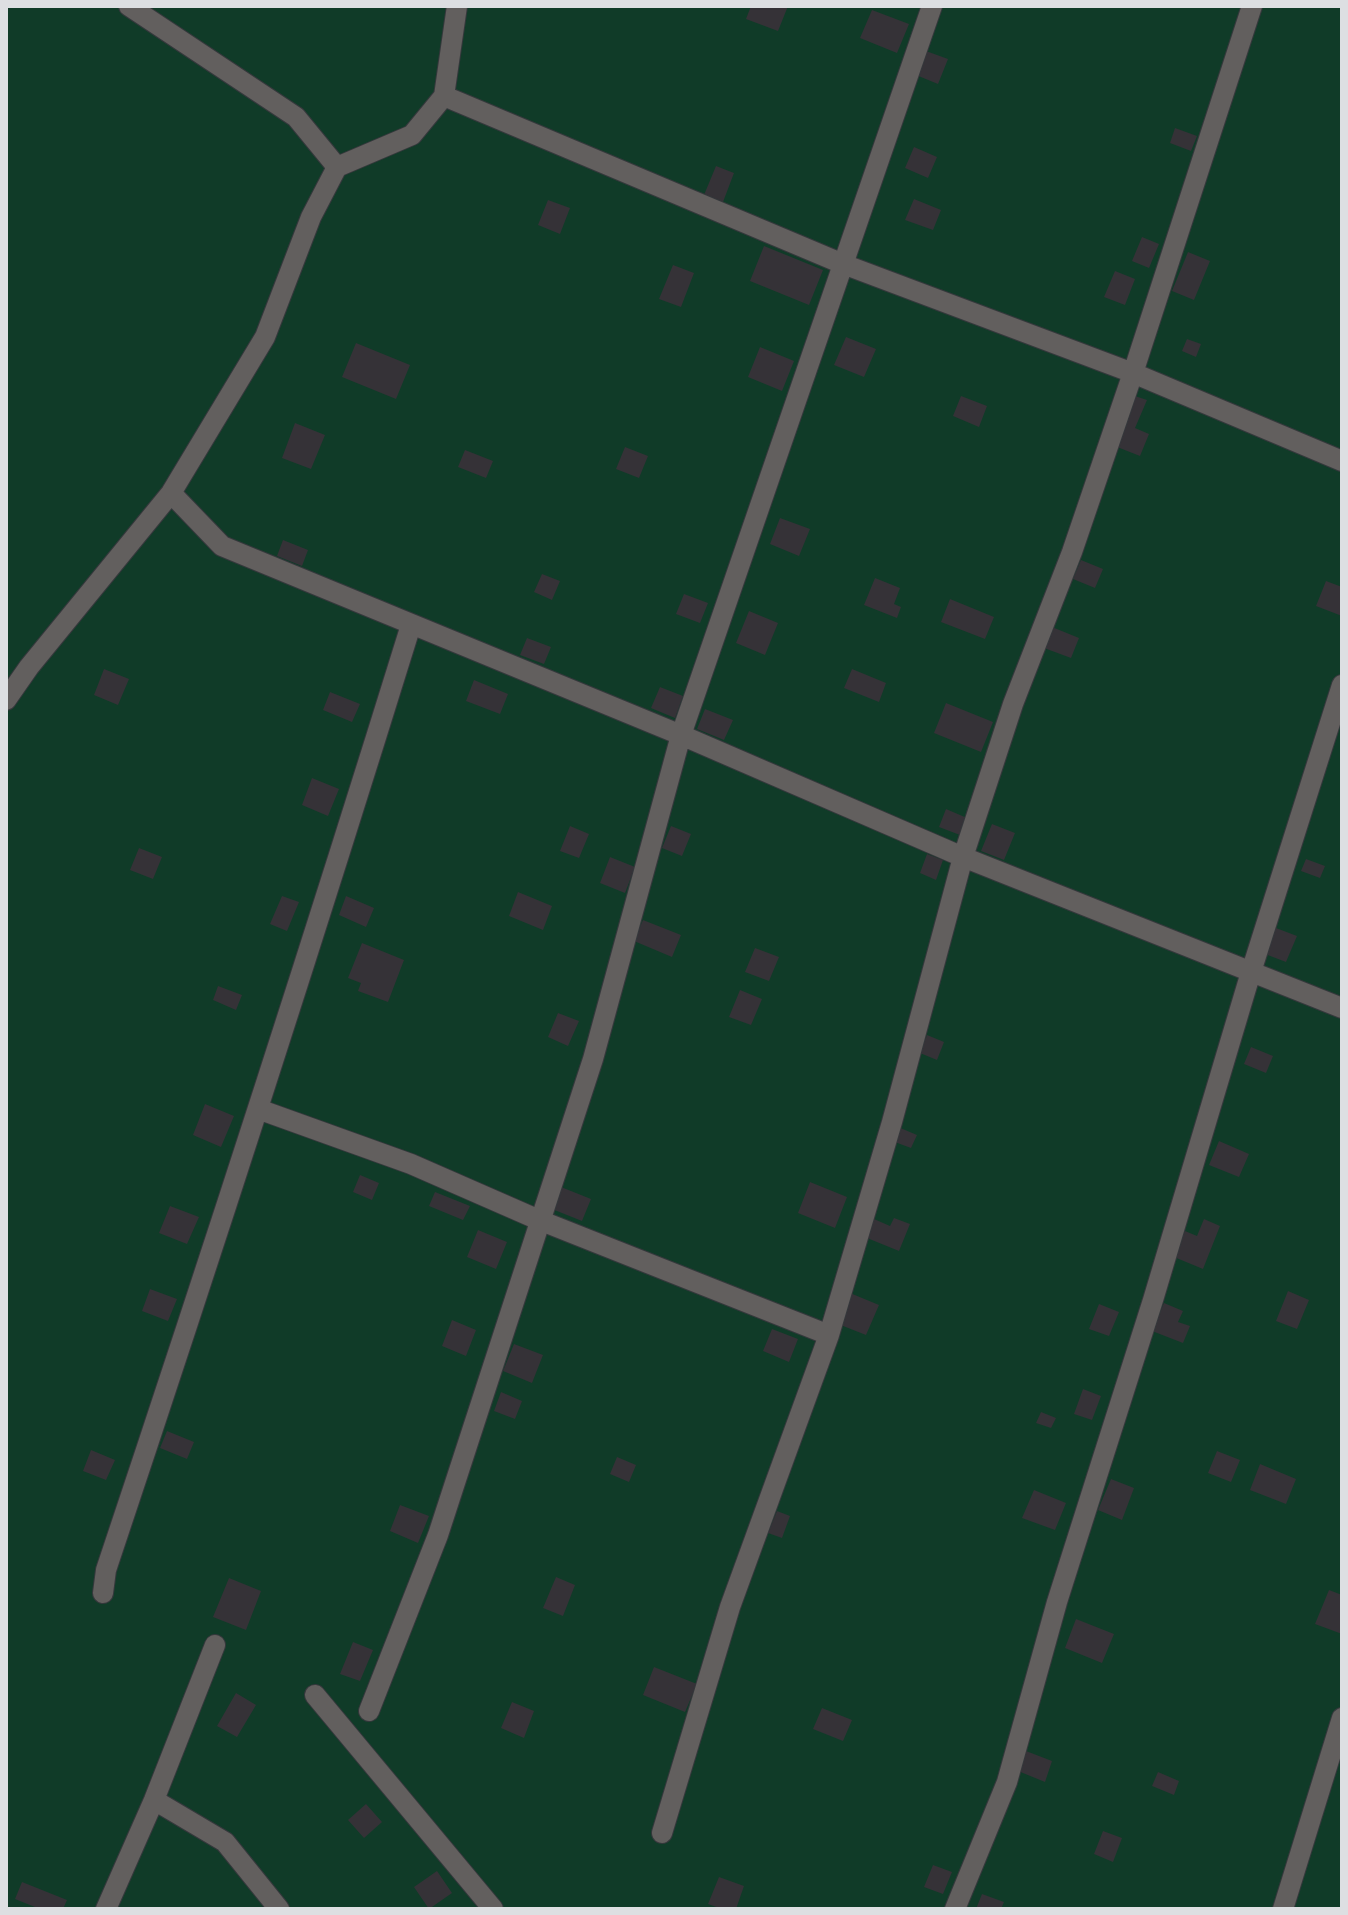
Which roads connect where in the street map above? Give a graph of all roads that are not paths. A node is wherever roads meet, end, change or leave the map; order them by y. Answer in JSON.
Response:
{"nodes":[{"id":1,"x":129,"y":6,"type":"edge"},
{"id":2,"x":457,"y":6,"type":"edge"},
{"id":3,"x":932,"y":6,"type":"edge"},
{"id":4,"x":1252,"y":6,"type":"edge"},
{"id":5,"x":444,"y":96,"type":"junction"},
{"id":6,"x":337,"y":167,"type":"junction"},
{"id":7,"x":843,"y":264,"type":"junction"},
{"id":8,"x":1133,"y":373,"type":"junction"},
{"id":9,"x":1342,"y":461,"type":"edge"},
{"id":10,"x":171,"y":493,"type":"junction"},
{"id":11,"x":411,"y":625,"type":"junction"},
{"id":12,"x":29,"y":667,"type":"junction"},
{"id":13,"x":6,"y":669,"type":"edge"},
{"id":14,"x":1342,"y":685,"type":"edge"},
{"id":15,"x":6,"y":700,"type":"edge"},
{"id":16,"x":681,"y":735,"type":"junction"},
{"id":17,"x":963,"y":857,"type":"junction"},
{"id":18,"x":1251,"y":972,"type":"junction"},
{"id":19,"x":1342,"y":1008,"type":"edge"},
{"id":20,"x":258,"y":1109,"type":"junction"},
{"id":21,"x":539,"y":1220,"type":"junction"},
{"id":22,"x":829,"y":1335,"type":"junction"},
{"id":23,"x":103,"y":1593,"type":"dead end"},
{"id":24,"x":215,"y":1645,"type":"dead end"},
{"id":25,"x":315,"y":1695,"type":"dead end"},
{"id":26,"x":369,"y":1711,"type":"dead end"},
{"id":27,"x":1342,"y":1718,"type":"edge"},
{"id":28,"x":154,"y":1800,"type":"junction"},
{"id":29,"x":662,"y":1833,"type":"dead end"},
{"id":30,"x":106,"y":1909,"type":"edge"},
{"id":31,"x":279,"y":1909,"type":"edge"},
{"id":32,"x":493,"y":1909,"type":"edge"},
{"id":33,"x":955,"y":1909,"type":"edge"},
{"id":34,"x":1283,"y":1909,"type":"edge"}],
"edges":[{"from":1,"to":6,"type":"lane"},
{"from":2,"to":5,"type":"lane"},
{"from":3,"to":7,"type":"lane"},
{"from":4,"to":8,"type":"lane"},
{"from":5,"to":6,"type":"lane"},
{"from":5,"to":7,"type":"lane"},
{"from":6,"to":10,"type":"lane"},
{"from":7,"to":8,"type":"lane"},
{"from":7,"to":16,"type":"lane"},
{"from":8,"to":9,"type":"lane"},
{"from":8,"to":17,"type":"lane"},
{"from":10,"to":11,"type":"lane"},
{"from":10,"to":12,"type":"lane"},
{"from":11,"to":16,"type":"lane"},
{"from":11,"to":20,"type":"lane"},
{"from":12,"to":13,"type":"lane"},
{"from":12,"to":15,"type":"lane"},
{"from":14,"to":18,"type":"lane"},
{"from":16,"to":17,"type":"lane"},
{"from":16,"to":21,"type":"lane"},
{"from":17,"to":18,"type":"lane"},
{"from":17,"to":22,"type":"lane"},
{"from":18,"to":19,"type":"lane"},
{"from":18,"to":33,"type":"lane"},
{"from":20,"to":21,"type":"lane"},
{"from":20,"to":23,"type":"lane"},
{"from":21,"to":22,"type":"lane"},
{"from":21,"to":26,"type":"lane"},
{"from":22,"to":29,"type":"lane"},
{"from":24,"to":28,"type":"lane"},
{"from":25,"to":32,"type":"lane"},
{"from":27,"to":34,"type":"lane"},
{"from":28,"to":30,"type":"lane"},
{"from":28,"to":31,"type":"lane"}]}
